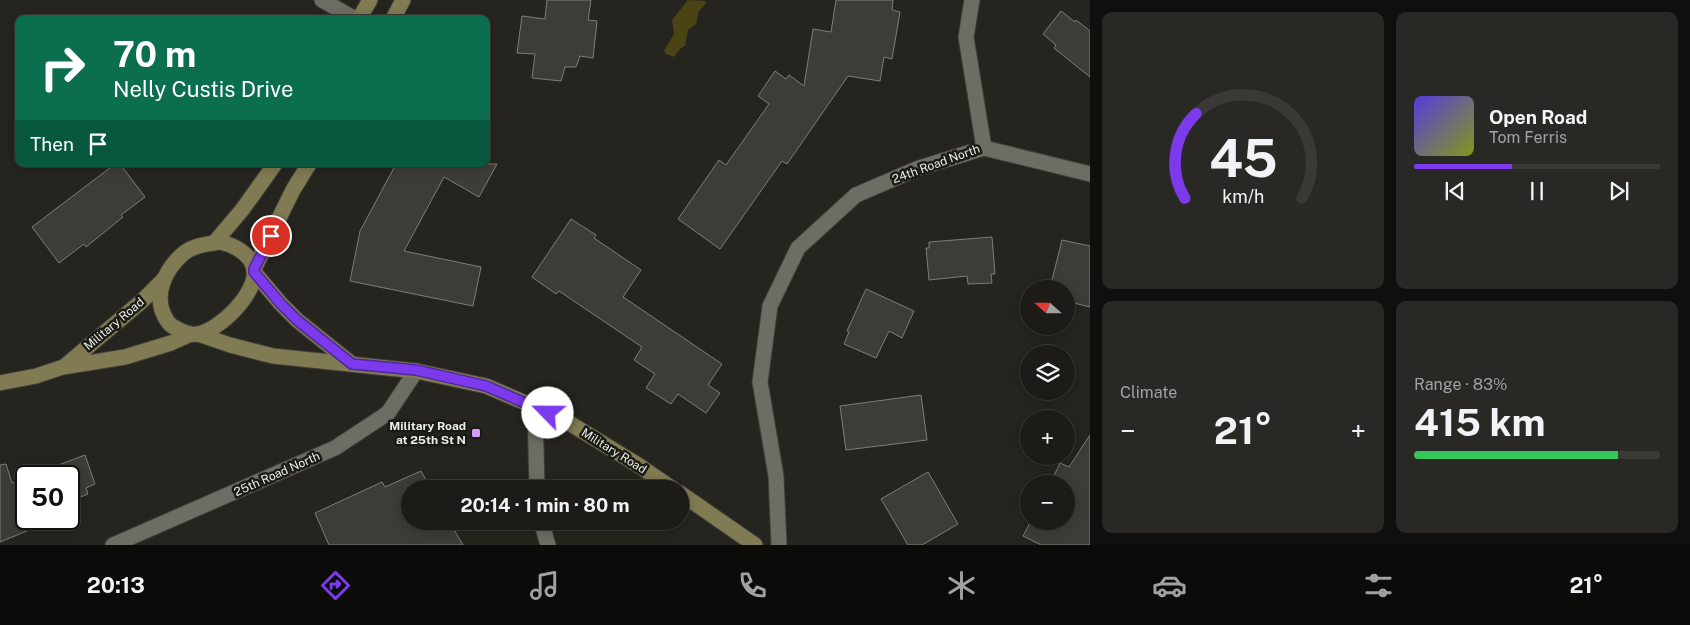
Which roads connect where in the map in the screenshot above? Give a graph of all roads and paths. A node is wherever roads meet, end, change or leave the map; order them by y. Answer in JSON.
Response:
{"nodes":[{"id":1,"x":322,"y":0,"type":"edge"},
{"id":2,"x":370,"y":0,"type":"edge"},
{"id":3,"x":403,"y":0,"type":"edge"},
{"id":4,"x":972,"y":0,"type":"edge"},
{"id":5,"x":350,"y":15,"type":"edge"},
{"id":6,"x":360,"y":15,"type":"edge"},
{"id":7,"x":395,"y":15,"type":"edge"},
{"id":8,"x":984,"y":148,"type":"junction"},
{"id":9,"x":273,"y":167,"type":"edge"},
{"id":10,"x":307,"y":167,"type":"edge"},
{"id":11,"x":1090,"y":174,"type":"edge"},
{"id":12,"x":214,"y":243,"type":"junction"},
{"id":13,"x":254,"y":270,"type":"junction"},
{"id":14,"x":163,"y":280,"type":"junction"},
{"id":15,"x":194,"y":334,"type":"junction"},
{"id":16,"x":352,"y":364,"type":"junction"},
{"id":17,"x":64,"y":367,"type":"junction"},
{"id":18,"x":416,"y":370,"type":"junction"},
{"id":19,"x":0,"y":383,"type":"edge"},
{"id":20,"x":535,"y":407,"type":"junction"},
{"id":21,"x":537,"y":480,"type":"edge"},
{"id":22,"x":660,"y":480,"type":"edge"},
{"id":23,"x":689,"y":500,"type":"edge"},
{"id":24,"x":544,"y":530,"type":"edge"},
{"id":25,"x":114,"y":545,"type":"edge"},
{"id":26,"x":548,"y":545,"type":"edge"},
{"id":27,"x":755,"y":545,"type":"edge"},
{"id":28,"x":779,"y":545,"type":"edge"}],
"edges":[{"from":1,"to":5,"type":"street"},
{"from":2,"to":6,"type":"main road"},
{"from":3,"to":7,"type":"main road"},
{"from":4,"to":8,"type":"street","name":"24th Road North"},
{"from":8,"to":11,"type":"street"},
{"from":8,"to":28,"type":"street","name":"24th Road North"},
{"from":9,"to":12,"type":"main road"},
{"from":10,"to":13,"type":"main road"},
{"from":12,"to":13,"type":"main road"},
{"from":12,"to":14,"type":"main road"},
{"from":13,"to":15,"type":"main road"},
{"from":13,"to":16,"type":"main road"},
{"from":14,"to":15,"type":"main road"},
{"from":14,"to":17,"type":"main road","name":"Military Road"},
{"from":15,"to":16,"type":"main road","name":"Military Road"},
{"from":15,"to":17,"type":"main road","name":"Military Road"},
{"from":16,"to":18,"type":"main road","name":"Military Road"},
{"from":17,"to":19,"type":"main road","name":"Military Road"},
{"from":18,"to":20,"type":"main road","name":"Military Road"},
{"from":18,"to":25,"type":"street","name":"25th Road North"},
{"from":20,"to":21,"type":"street"},
{"from":20,"to":22,"type":"main road","name":"Military Road"},
{"from":23,"to":27,"type":"main road"},
{"from":24,"to":26,"type":"street"}]}
